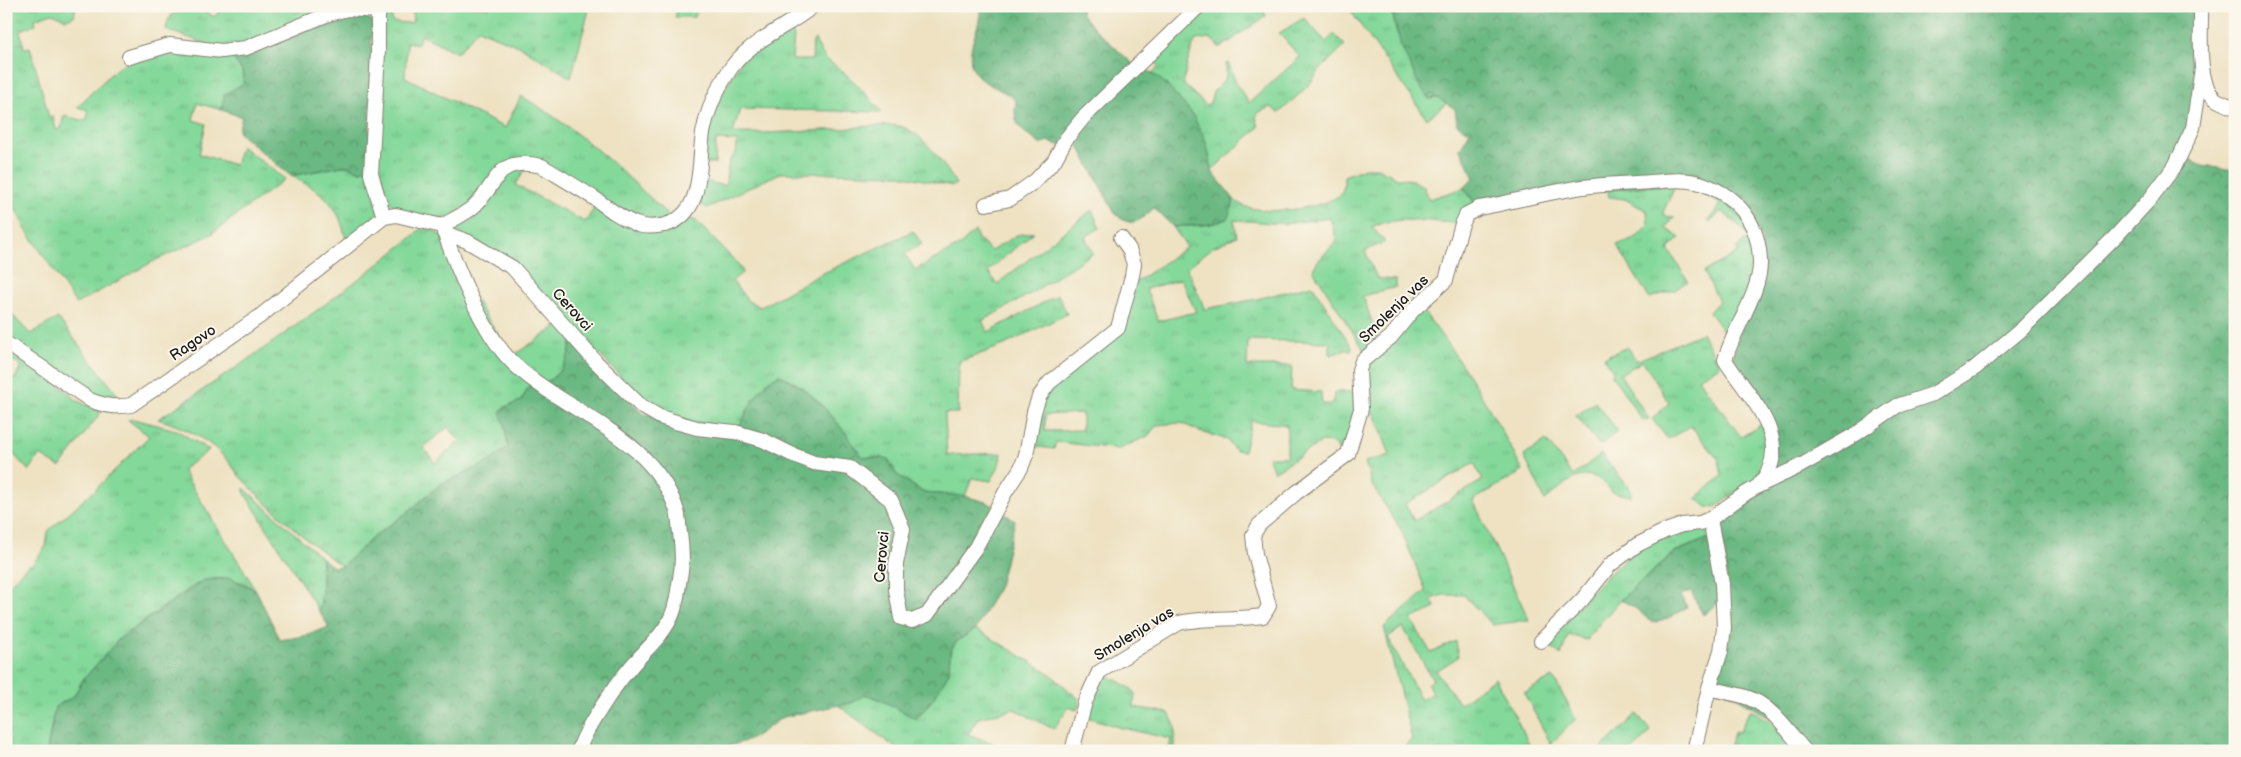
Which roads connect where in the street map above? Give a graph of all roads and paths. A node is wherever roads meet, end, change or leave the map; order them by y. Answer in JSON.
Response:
{"nodes":[{"id":1,"x":813,"y":6,"type":"edge"},
{"id":2,"x":1199,"y":6,"type":"edge"},
{"id":3,"x":2201,"y":6,"type":"edge"},
{"id":4,"x":380,"y":8,"type":"edge"},
{"id":5,"x":129,"y":57,"type":"dead end"},
{"id":6,"x":2202,"y":68,"type":"junction"},
{"id":7,"x":2235,"y":108,"type":"edge"},
{"id":8,"x":986,"y":204,"type":"dead end"},
{"id":9,"x":384,"y":217,"type":"junction"},
{"id":10,"x":443,"y":230,"type":"junction"},
{"id":11,"x":1121,"y":238,"type":"dead end"},
{"id":12,"x":6,"y":343,"type":"edge"},
{"id":13,"x":1757,"y":487,"type":"junction"},
{"id":14,"x":1710,"y":519,"type":"junction"},
{"id":15,"x":1541,"y":641,"type":"dead end"},
{"id":16,"x":1708,"y":688,"type":"junction"},
{"id":17,"x":579,"y":751,"type":"edge"},
{"id":18,"x":1072,"y":751,"type":"edge"},
{"id":19,"x":1694,"y":751,"type":"edge"},
{"id":20,"x":1805,"y":751,"type":"edge"}],
"edges":[{"from":1,"to":10,"type":"street"},
{"from":2,"to":8,"type":"street"},
{"from":3,"to":6,"type":"street"},
{"from":4,"to":5,"type":"street"},
{"from":4,"to":9,"type":"street"},
{"from":6,"to":7,"type":"street"},
{"from":6,"to":13,"type":"street"},
{"from":9,"to":10,"type":"street"},
{"from":9,"to":12,"type":"street","name":"Ragovo"},
{"from":10,"to":11,"type":"street","name":"Cerovci"},
{"from":10,"to":17,"type":"street"},
{"from":13,"to":14,"type":"street","name":"Smolenja vas"},
{"from":13,"to":18,"type":"street","name":"Smolenja vas"},
{"from":14,"to":15,"type":"street","name":"Smolenja vas"},
{"from":14,"to":16,"type":"street"},
{"from":16,"to":19,"type":"street"},
{"from":16,"to":20,"type":"street"}]}
